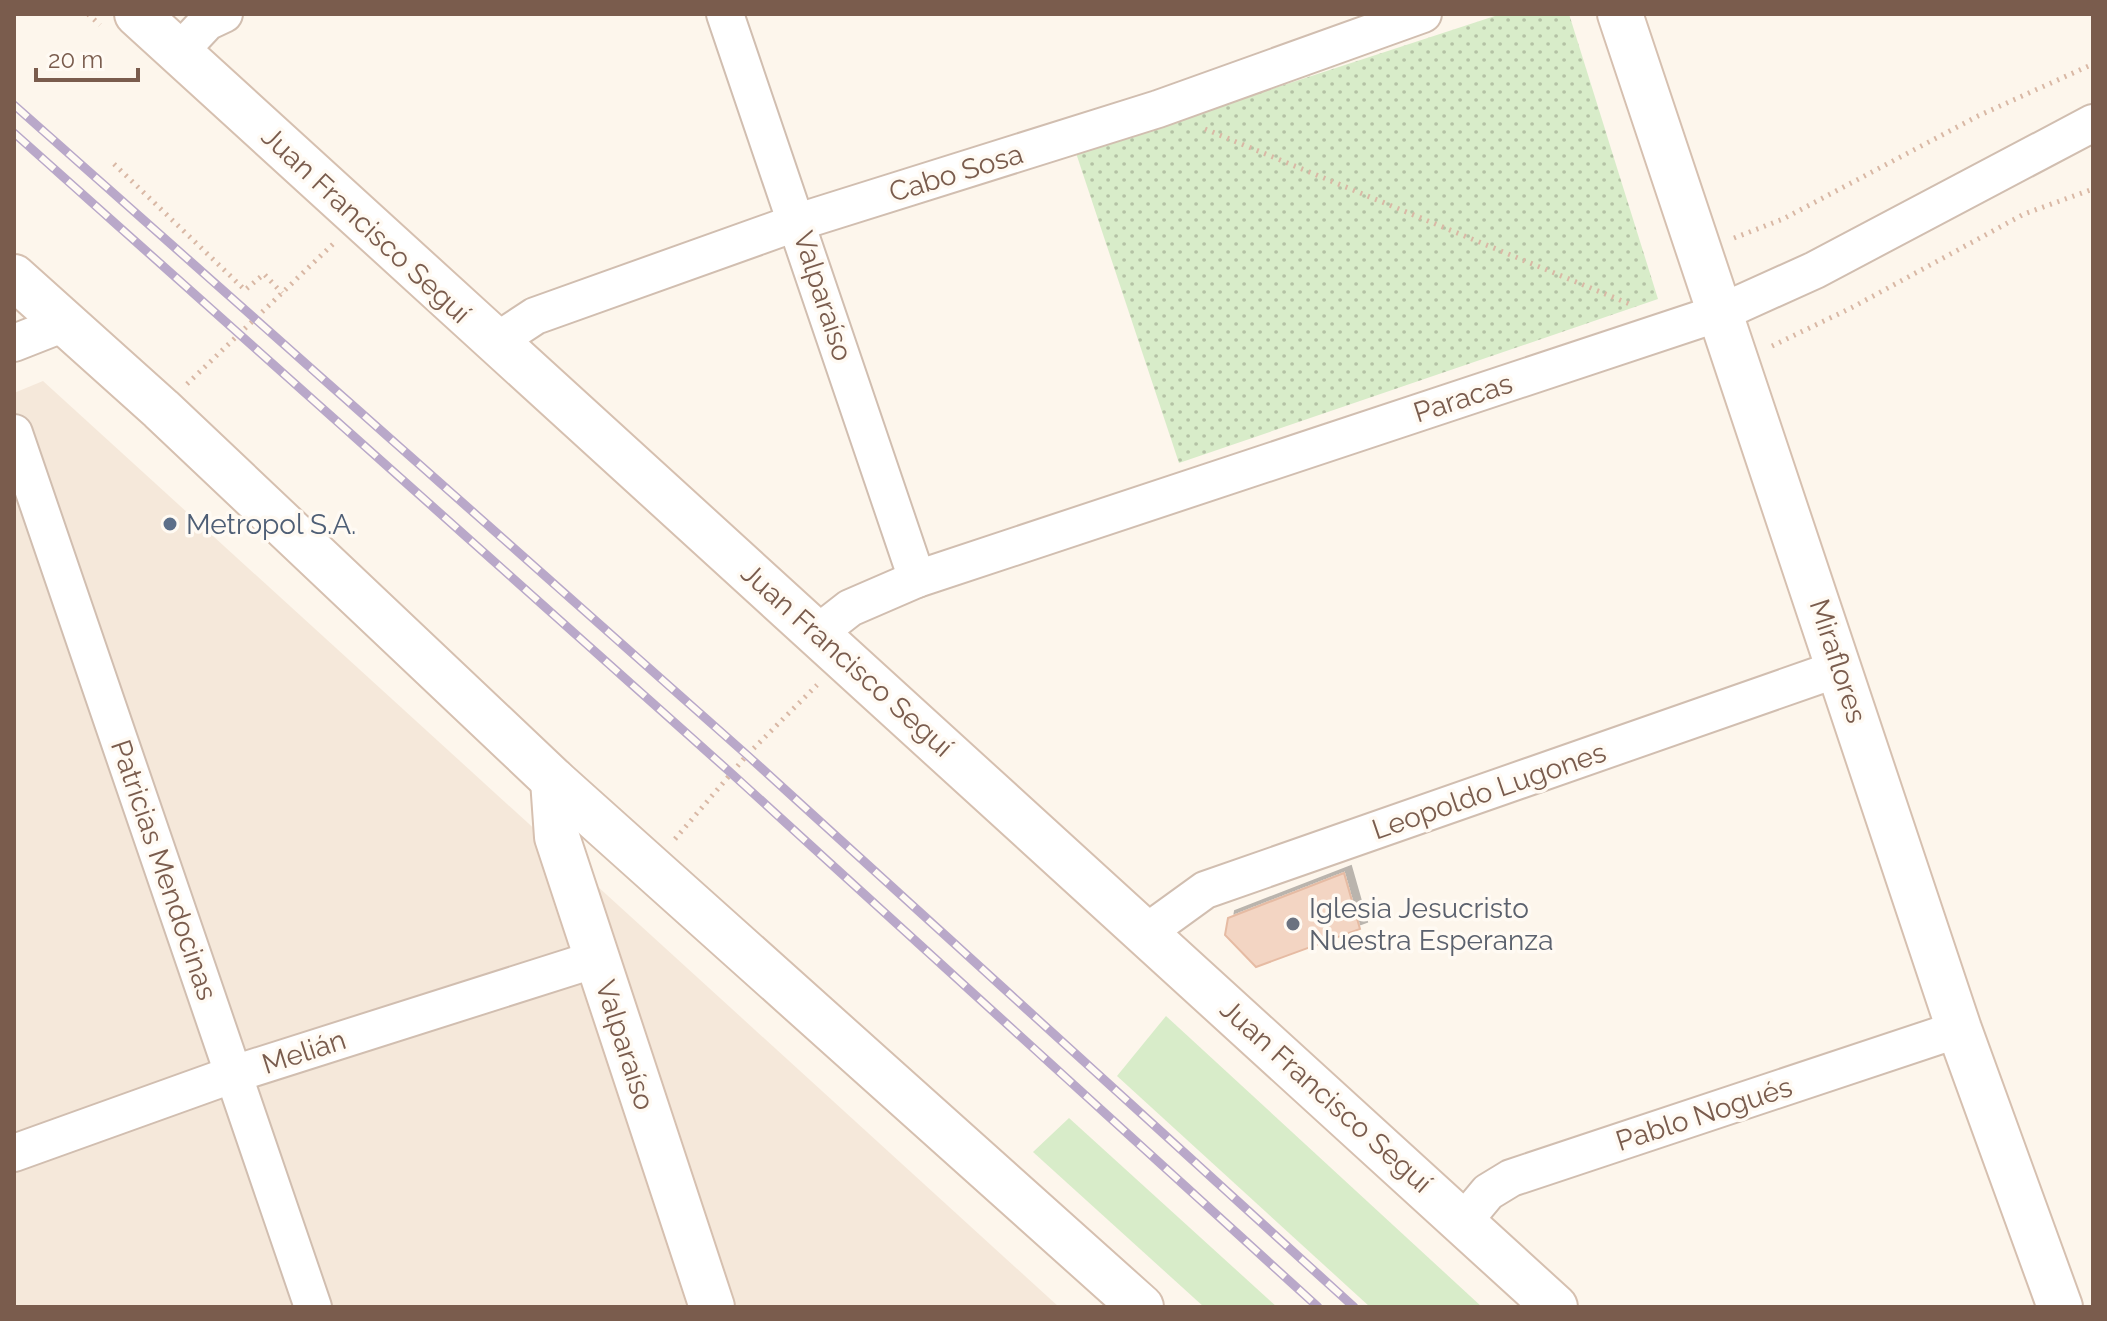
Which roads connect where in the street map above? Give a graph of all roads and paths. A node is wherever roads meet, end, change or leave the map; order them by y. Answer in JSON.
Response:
{"nodes":[{"id":1,"x":137,"y":14,"type":"edge"},
{"id":2,"x":224,"y":14,"type":"edge"},
{"id":3,"x":725,"y":14,"type":"edge"},
{"id":4,"x":1423,"y":14,"type":"edge"},
{"id":5,"x":1620,"y":14,"type":"edge"},
{"id":6,"x":178,"y":53,"type":"junction"},
{"id":7,"x":2093,"y":64,"type":"edge"},
{"id":8,"x":1158,"y":109,"type":"junction"},
{"id":9,"x":2093,"y":123,"type":"edge"},
{"id":10,"x":114,"y":164,"type":"dead end"},
{"id":11,"x":2093,"y":189,"type":"edge"},
{"id":12,"x":798,"y":222,"type":"junction"},
{"id":13,"x":1731,"y":239,"type":"dead end"},
{"id":14,"x":337,"y":240,"type":"dead end"},
{"id":15,"x":14,"y":277,"type":"edge"},
{"id":16,"x":282,"y":293,"type":"junction"},
{"id":17,"x":1722,"y":312,"type":"junction"},
{"id":18,"x":65,"y":323,"type":"junction"},
{"id":19,"x":1681,"y":326,"type":"junction"},
{"id":20,"x":14,"y":343,"type":"edge"},
{"id":21,"x":494,"y":343,"type":"junction"},
{"id":22,"x":1767,"y":348,"type":"dead end"},
{"id":23,"x":161,"y":409,"type":"junction"},
{"id":24,"x":14,"y":433,"type":"edge"},
{"id":25,"x":917,"y":579,"type":"junction"},
{"id":26,"x":818,"y":633,"type":"junction"},
{"id":27,"x":1840,"y":668,"type":"junction"},
{"id":28,"x":821,"y":681,"type":"dead end"},
{"id":29,"x":553,"y":780,"type":"junction"},
{"id":30,"x":651,"y":868,"type":"junction"},
{"id":31,"x":1147,"y":932,"type":"junction"},
{"id":32,"x":596,"y":959,"type":"junction"},
{"id":33,"x":1959,"y":1029,"type":"junction"},
{"id":34,"x":234,"y":1074,"type":"junction"},
{"id":35,"x":14,"y":1153,"type":"edge"},
{"id":36,"x":1463,"y":1222,"type":"junction"},
{"id":37,"x":313,"y":1307,"type":"edge"},
{"id":38,"x":712,"y":1307,"type":"edge"},
{"id":39,"x":1141,"y":1307,"type":"edge"},
{"id":40,"x":1555,"y":1307,"type":"edge"},
{"id":41,"x":2060,"y":1307,"type":"edge"}],
"edges":[{"from":1,"to":6,"type":"street","name":"Juan Francisco Seguí"},
{"from":2,"to":6,"type":"street"},
{"from":3,"to":12,"type":"street","name":"Valparaíso"},
{"from":4,"to":8,"type":"street","name":"Cabo Sosa"},
{"from":5,"to":17,"type":"street","name":"Miraflores"},
{"from":6,"to":21,"type":"street","name":"Juan Francisco Seguí"},
{"from":7,"to":13,"type":"path"},
{"from":8,"to":12,"type":"street","name":"Cabo Sosa"},
{"from":8,"to":19,"type":"path"},
{"from":9,"to":17,"type":"street","name":"Paracas"},
{"from":10,"to":16,"type":"path"},
{"from":11,"to":22,"type":"path"},
{"from":12,"to":21,"type":"street","name":"Cabo Sosa"},
{"from":12,"to":25,"type":"street","name":"Valparaíso"},
{"from":14,"to":16,"type":"path"},
{"from":15,"to":18,"type":"street"},
{"from":16,"to":23,"type":"path"},
{"from":17,"to":19,"type":"street","name":"Paracas"},
{"from":17,"to":27,"type":"street","name":"Miraflores"},
{"from":18,"to":20,"type":"street"},
{"from":18,"to":23,"type":"street"},
{"from":19,"to":25,"type":"street","name":"Paracas"},
{"from":21,"to":26,"type":"street","name":"Juan Francisco Seguí"},
{"from":23,"to":29,"type":"street"},
{"from":24,"to":34,"type":"street","name":"Patricias Mendocinas"},
{"from":25,"to":26,"type":"street","name":"Paracas"},
{"from":26,"to":31,"type":"street","name":"Juan Francisco Seguí"},
{"from":27,"to":31,"type":"street","name":"Leopoldo Lugones"},
{"from":27,"to":33,"type":"street","name":"Miraflores"},
{"from":28,"to":30,"type":"path"},
{"from":29,"to":30,"type":"street"},
{"from":29,"to":32,"type":"street","name":"Valparaíso"},
{"from":30,"to":39,"type":"street"},
{"from":31,"to":36,"type":"street","name":"Juan Francisco Seguí"},
{"from":32,"to":34,"type":"street","name":"Melián"},
{"from":32,"to":38,"type":"street","name":"Valparaíso"},
{"from":33,"to":36,"type":"street","name":"Pablo Nogués"},
{"from":33,"to":41,"type":"street","name":"Miraflores"},
{"from":34,"to":35,"type":"street","name":"Melián"},
{"from":34,"to":37,"type":"street","name":"Patricias Mendocinas"},
{"from":36,"to":40,"type":"street","name":"Juan Francisco Seguí"}]}
